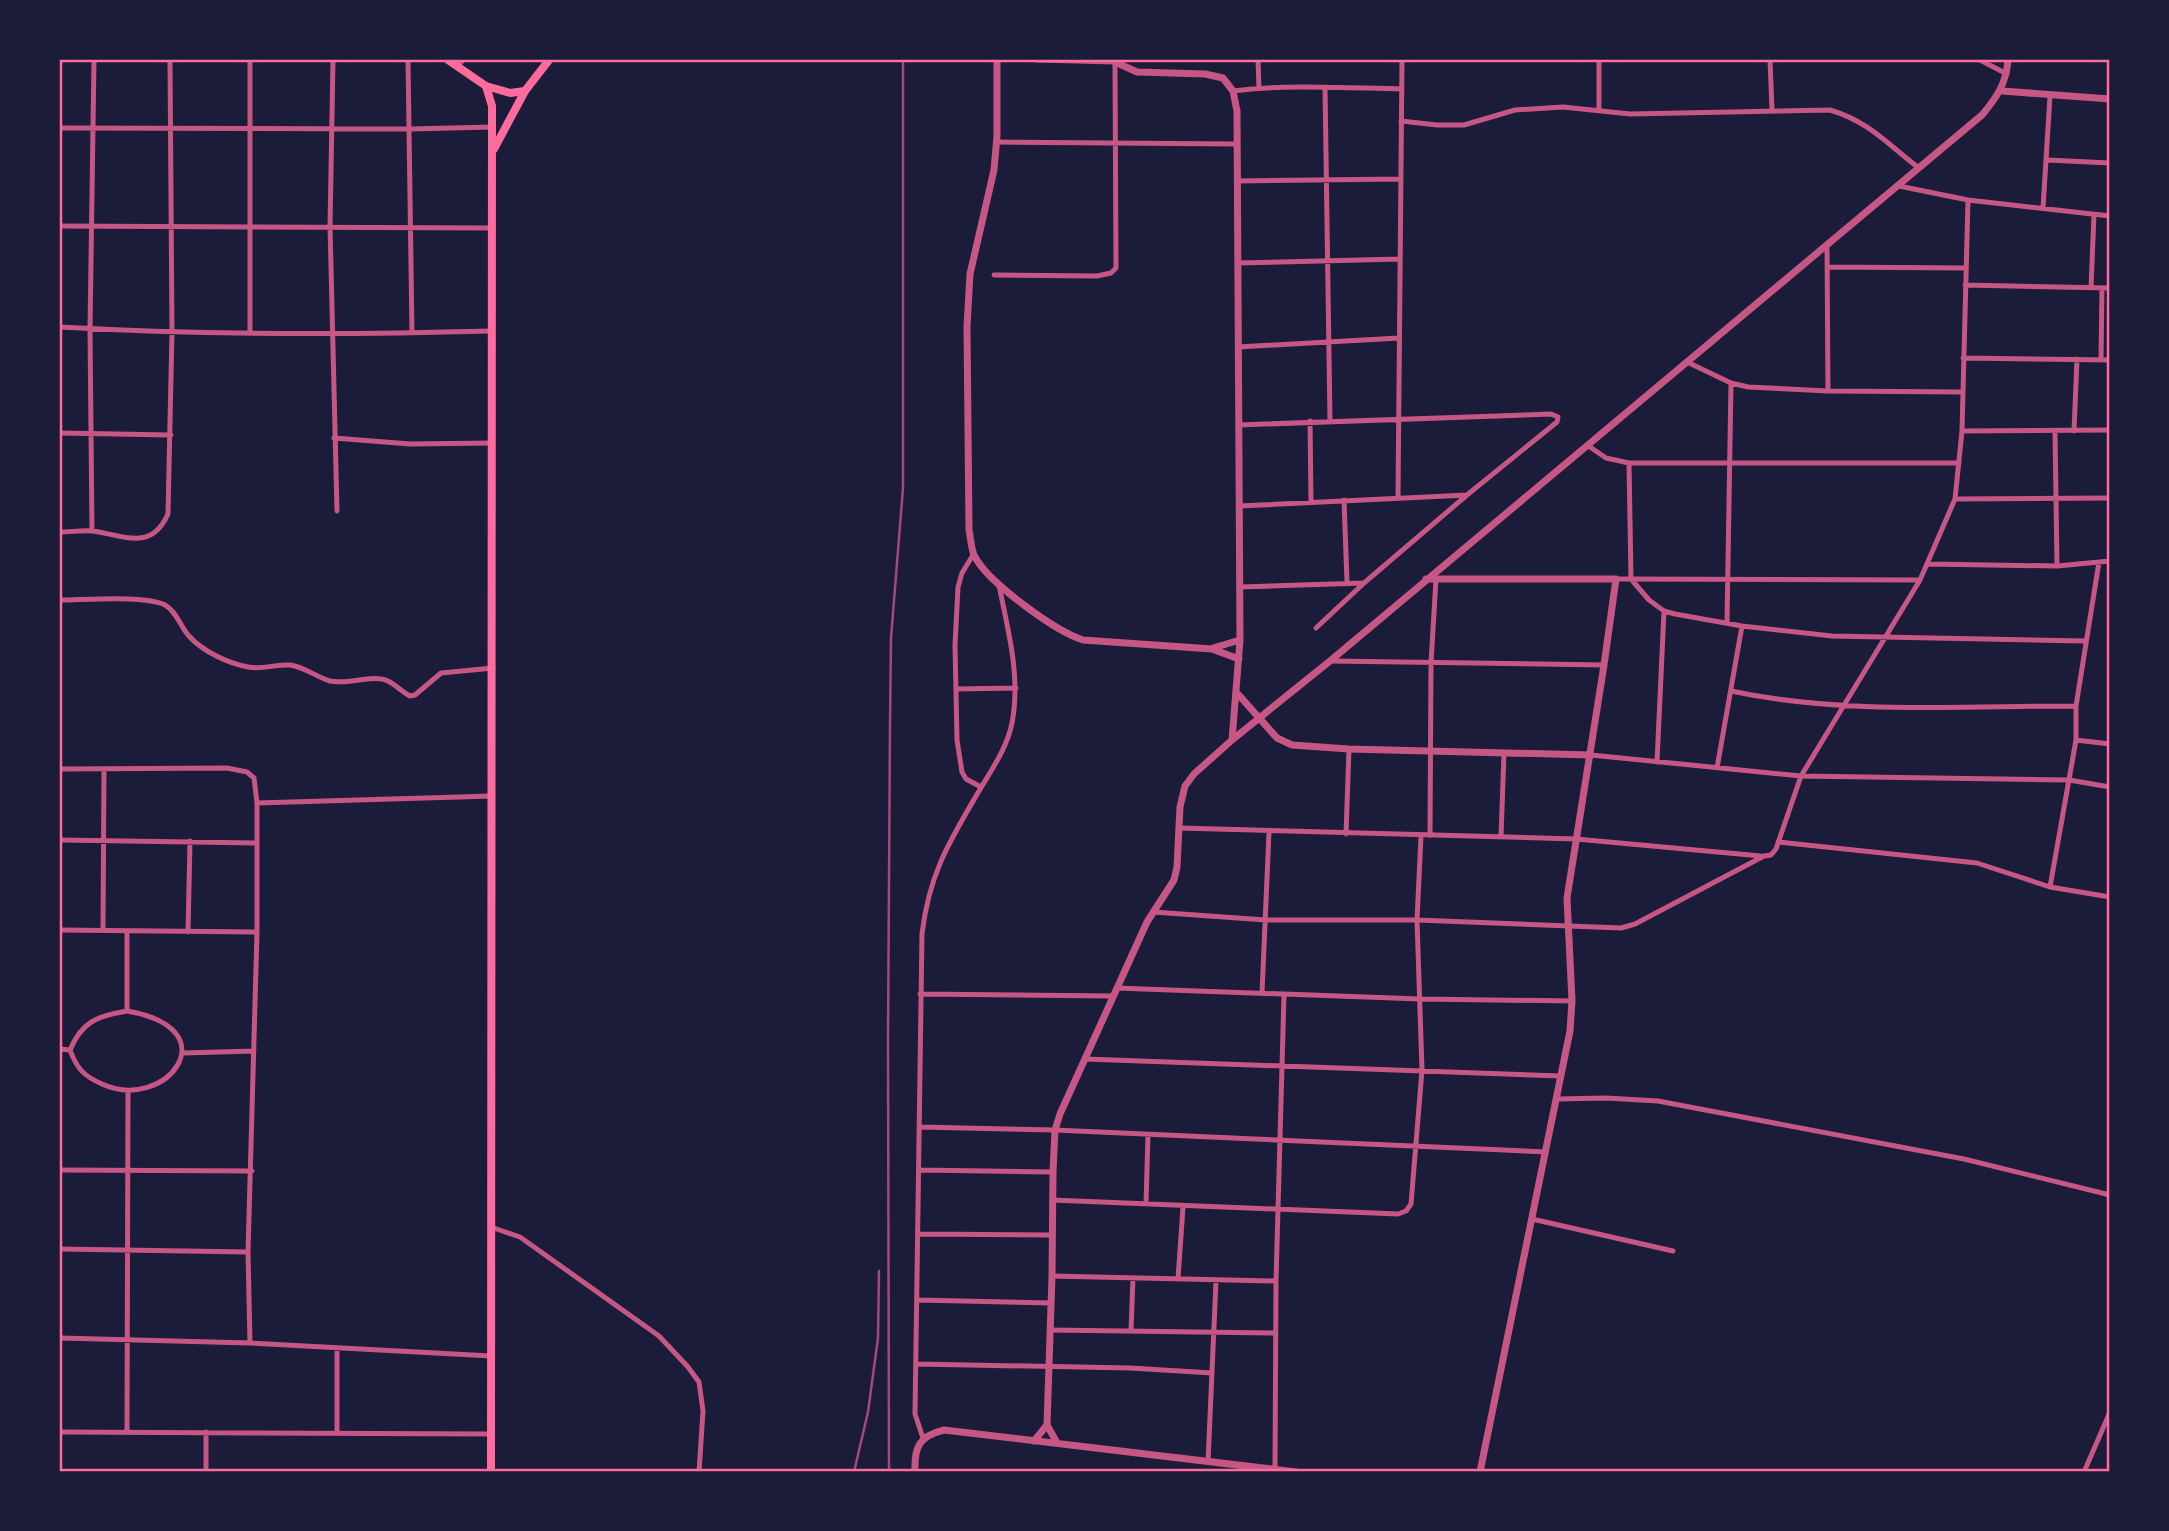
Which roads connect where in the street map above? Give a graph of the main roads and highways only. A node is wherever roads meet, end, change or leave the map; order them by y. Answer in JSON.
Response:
{"nodes":[{"id":1,"x":448,"y":60,"type":"edge"},
{"id":2,"x":549,"y":60,"type":"edge"},
{"id":3,"x":460,"y":63,"type":"edge"},
{"id":4,"x":486,"y":86,"type":"junction"},
{"id":5,"x":525,"y":91,"type":"junction"},
{"id":6,"x":493,"y":150,"type":"junction"},
{"id":7,"x":491,"y":1472,"type":"edge"}],
"edges":[{"from":1,"to":3,"type":"main road"},
{"from":2,"to":5,"type":"main road"},
{"from":3,"to":4,"type":"main road"},
{"from":4,"to":5,"type":"main road"},
{"from":4,"to":6,"type":"main road"},
{"from":5,"to":6,"type":"main road"},
{"from":6,"to":7,"type":"main road"}]}
